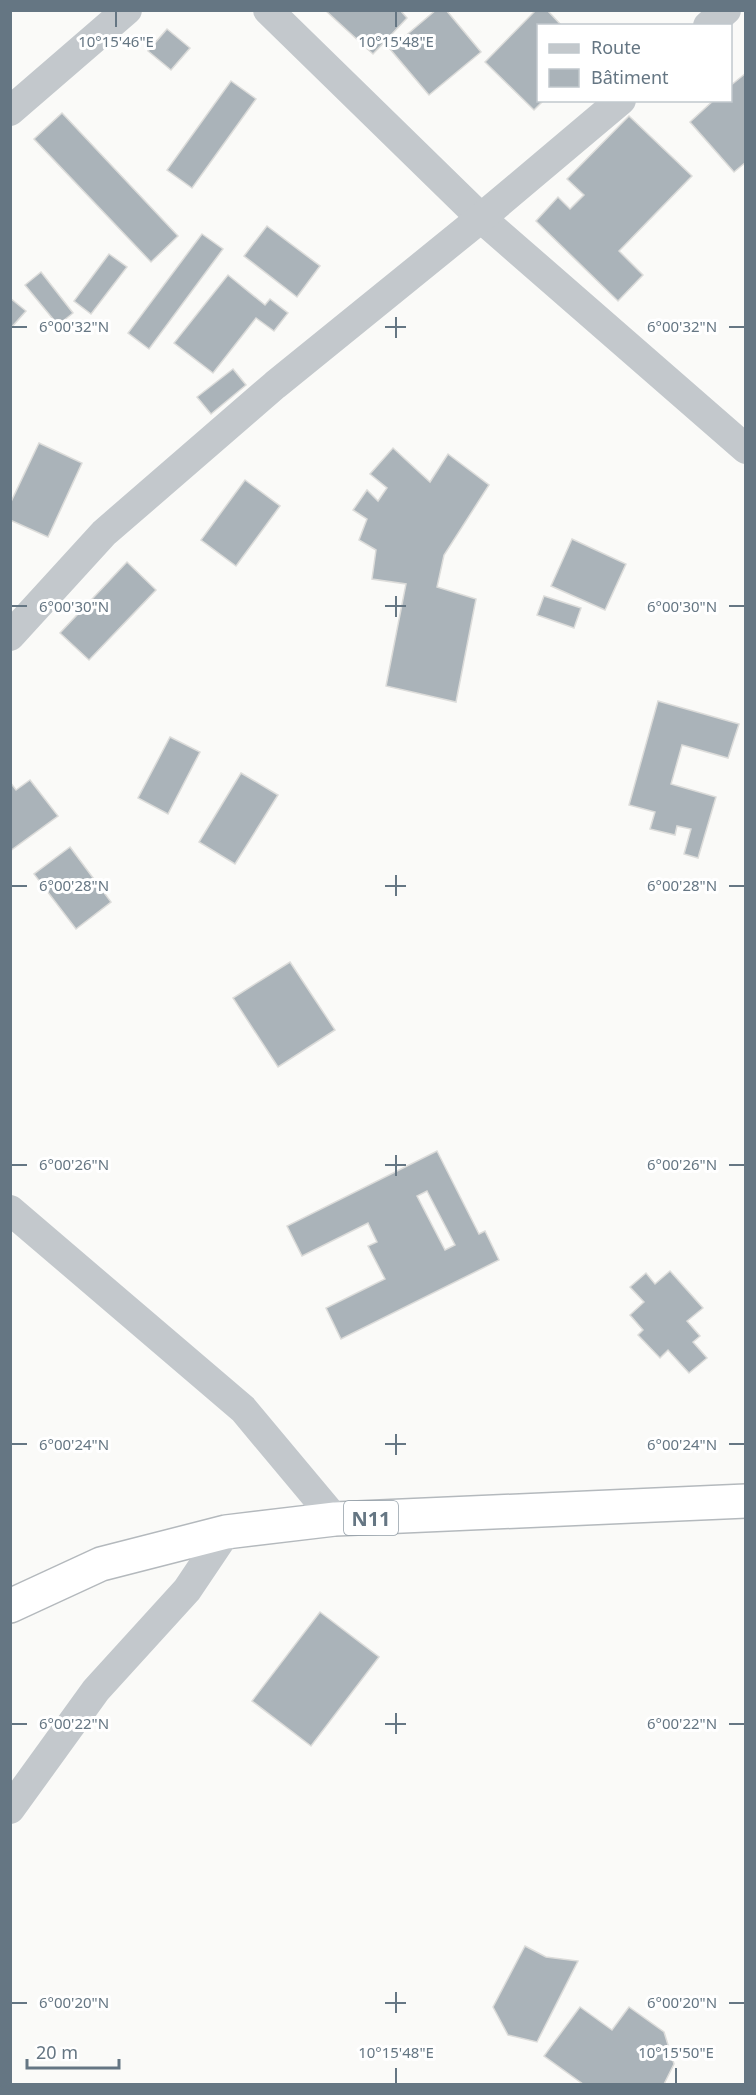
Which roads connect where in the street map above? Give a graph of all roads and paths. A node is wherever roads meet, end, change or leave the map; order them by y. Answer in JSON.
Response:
{"nodes":[{"id":1,"x":127,"y":10,"type":"edge"},
{"id":2,"x":268,"y":10,"type":"edge"},
{"id":3,"x":726,"y":10,"type":"edge"},
{"id":4,"x":710,"y":24,"type":"edge"},
{"id":5,"x":619,"y":102,"type":"edge"},
{"id":6,"x":10,"y":111,"type":"edge"},
{"id":7,"x":481,"y":218,"type":"junction"},
{"id":8,"x":746,"y":449,"type":"edge"},
{"id":9,"x":10,"y":636,"type":"edge"},
{"id":10,"x":10,"y":1210,"type":"edge"},
{"id":11,"x":746,"y":1501,"type":"edge"},
{"id":12,"x":335,"y":1520,"type":"junction"},
{"id":13,"x":226,"y":1532,"type":"junction"},
{"id":14,"x":10,"y":1606,"type":"edge"},
{"id":15,"x":10,"y":1809,"type":"edge"}],
"edges":[{"from":1,"to":6,"type":"street"},
{"from":2,"to":7,"type":"street"},
{"from":3,"to":4,"type":"street"},
{"from":5,"to":7,"type":"street"},
{"from":7,"to":8,"type":"street"},
{"from":7,"to":9,"type":"street"},
{"from":10,"to":12,"type":"street"},
{"from":11,"to":12,"type":"highway","number":"N11"},
{"from":12,"to":13,"type":"highway","number":"N11"},
{"from":13,"to":14,"type":"highway","number":"N11"},
{"from":13,"to":15,"type":"street"}]}
